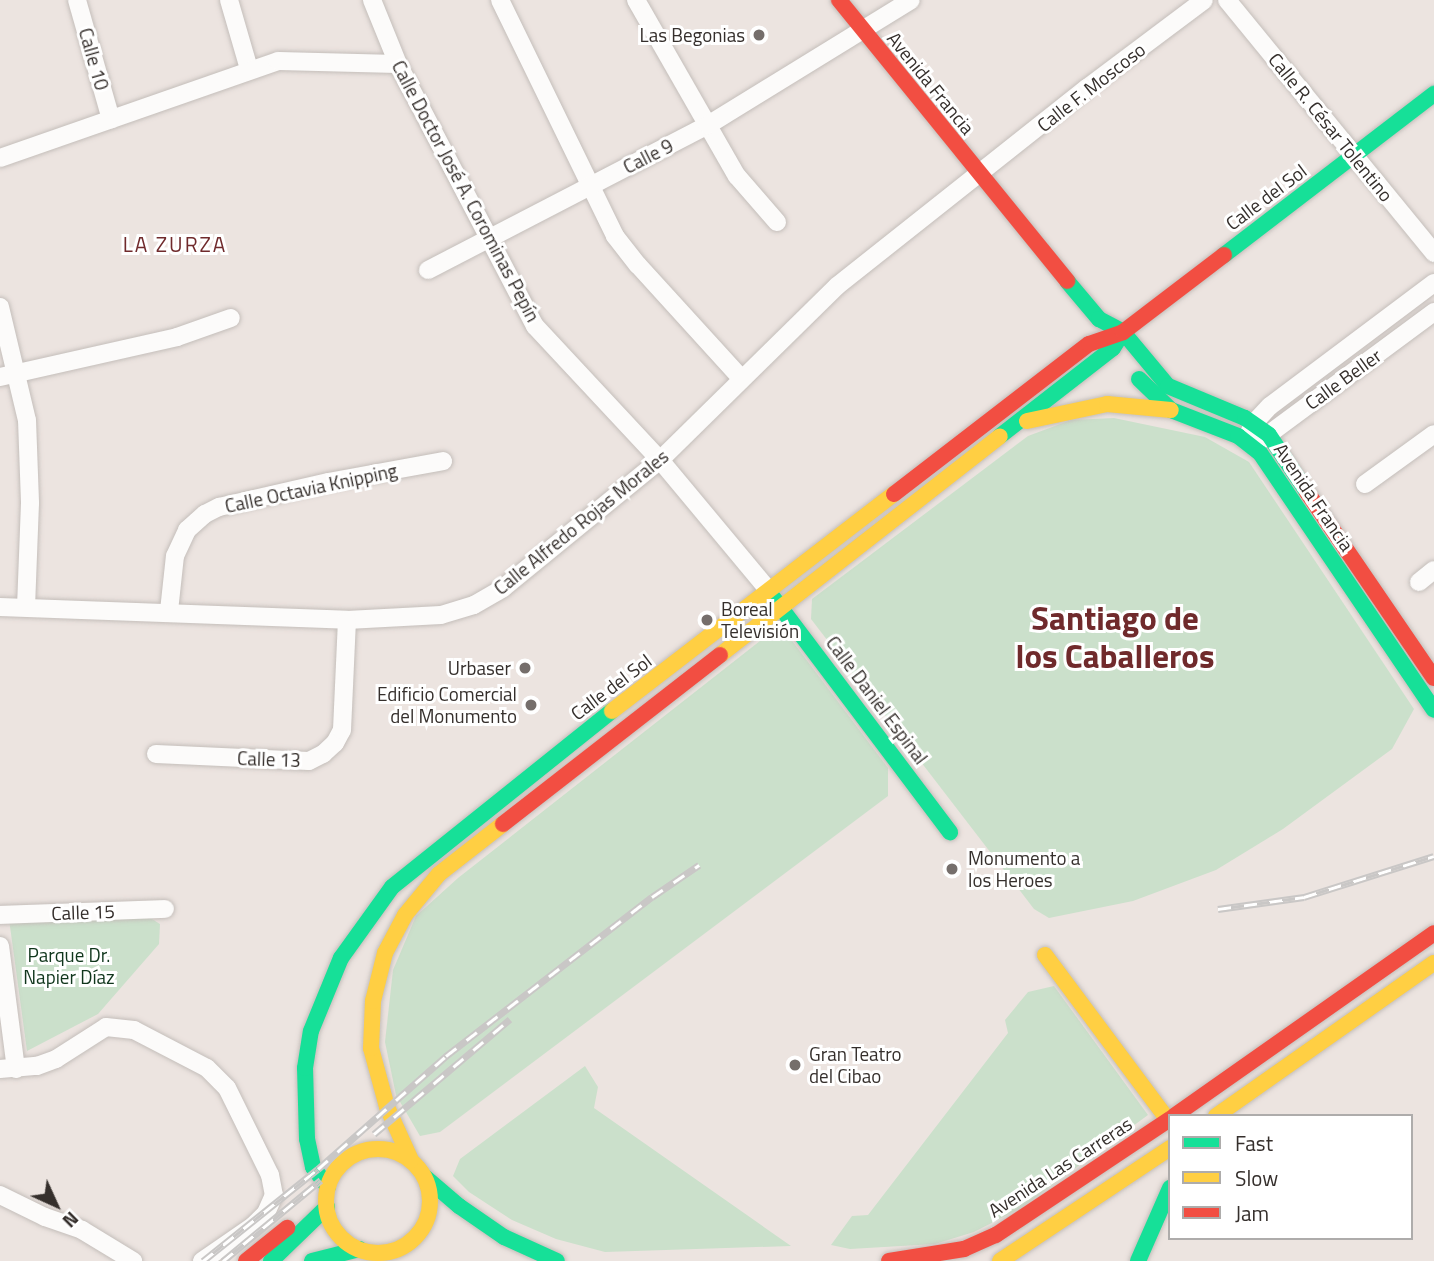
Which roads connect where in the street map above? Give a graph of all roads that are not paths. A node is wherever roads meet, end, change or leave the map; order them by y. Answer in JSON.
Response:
{"nodes":[{"id":1,"x":77,"y":0,"type":"edge"},
{"id":2,"x":229,"y":0,"type":"edge"},
{"id":3,"x":372,"y":0,"type":"edge"},
{"id":4,"x":500,"y":0,"type":"edge"},
{"id":5,"x":636,"y":0,"type":"edge"},
{"id":6,"x":839,"y":0,"type":"edge"},
{"id":7,"x":911,"y":0,"type":"edge"},
{"id":8,"x":1204,"y":0,"type":"edge"},
{"id":9,"x":1227,"y":0,"type":"edge"},
{"id":10,"x":863,"y":32,"type":"junction"},
{"id":11,"x":398,"y":64,"type":"junction"},
{"id":12,"x":249,"y":69,"type":"junction"},
{"id":13,"x":1434,"y":94,"type":"edge"},
{"id":14,"x":111,"y":118,"type":"junction"},
{"id":15,"x":708,"y":125,"type":"junction"},
{"id":16,"x":1355,"y":155,"type":"junction"},
{"id":17,"x":0,"y":158,"type":"edge"},
{"id":18,"x":979,"y":175,"type":"junction"},
{"id":19,"x":591,"y":185,"type":"junction"},
{"id":20,"x":777,"y":222,"type":"dead end"},
{"id":21,"x":489,"y":239,"type":"junction"},
{"id":22,"x":1434,"y":253,"type":"edge"},
{"id":23,"x":429,"y":270,"type":"dead end"},
{"id":24,"x":1434,"y":283,"type":"edge"},
{"id":25,"x":0,"y":307,"type":"edge"},
{"id":26,"x":1434,"y":312,"type":"edge"},
{"id":27,"x":231,"y":318,"type":"dead end"},
{"id":28,"x":1099,"y":319,"type":"junction"},
{"id":29,"x":1123,"y":332,"type":"junction"},
{"id":30,"x":1108,"y":343,"type":"junction"},
{"id":31,"x":7,"y":375,"type":"edge"},
{"id":32,"x":741,"y":378,"type":"junction"},
{"id":33,"x":1171,"y":410,"type":"junction"},
{"id":34,"x":1254,"y":423,"type":"junction"},
{"id":35,"x":1010,"y":428,"type":"junction"},
{"id":36,"x":1269,"y":435,"type":"junction"},
{"id":37,"x":1434,"y":435,"type":"edge"},
{"id":38,"x":1249,"y":443,"type":"junction"},
{"id":39,"x":660,"y":460,"type":"junction"},
{"id":40,"x":443,"y":461,"type":"dead end"},
{"id":41,"x":1365,"y":484,"type":"dead end"},
{"id":42,"x":1434,"y":570,"type":"edge"},
{"id":43,"x":1419,"y":582,"type":"dead end"},
{"id":44,"x":770,"y":592,"type":"junction"},
{"id":45,"x":26,"y":606,"type":"junction"},
{"id":46,"x":0,"y":607,"type":"edge"},
{"id":47,"x":782,"y":608,"type":"junction"},
{"id":48,"x":169,"y":611,"type":"junction"},
{"id":49,"x":347,"y":620,"type":"junction"},
{"id":50,"x":1434,"y":678,"type":"edge"},
{"id":51,"x":1434,"y":710,"type":"edge"},
{"id":52,"x":156,"y":754,"type":"dead end"},
{"id":53,"x":518,"y":784,"type":"junction"},
{"id":54,"x":531,"y":802,"type":"junction"},
{"id":55,"x":950,"y":832,"type":"dead end"},
{"id":56,"x":165,"y":909,"type":"dead end"},
{"id":57,"x":0,"y":915,"type":"edge"},
{"id":58,"x":1434,"y":933,"type":"edge"},
{"id":59,"x":0,"y":946,"type":"edge"},
{"id":60,"x":1045,"y":955,"type":"dead end"},
{"id":61,"x":1434,"y":963,"type":"edge"},
{"id":62,"x":8,"y":1069,"type":"edge"},
{"id":63,"x":1178,"y":1114,"type":"edge"},
{"id":64,"x":1219,"y":1114,"type":"edge"},
{"id":65,"x":1168,"y":1117,"type":"edge"},
{"id":66,"x":1168,"y":1121,"type":"edge"},
{"id":67,"x":1168,"y":1149,"type":"edge"},
{"id":68,"x":411,"y":1160,"type":"junction"},
{"id":69,"x":425,"y":1177,"type":"junction"},
{"id":70,"x":1168,"y":1193,"type":"edge"},
{"id":71,"x":0,"y":1195,"type":"edge"},
{"id":72,"x":327,"y":1195,"type":"junction"},
{"id":73,"x":372,"y":1254,"type":"edge"},
{"id":74,"x":132,"y":1261,"type":"edge"},
{"id":75,"x":202,"y":1261,"type":"edge"},
{"id":76,"x":246,"y":1261,"type":"edge"},
{"id":77,"x":271,"y":1261,"type":"edge"},
{"id":78,"x":312,"y":1261,"type":"edge"},
{"id":79,"x":557,"y":1261,"type":"edge"},
{"id":80,"x":889,"y":1261,"type":"edge"},
{"id":81,"x":1000,"y":1261,"type":"edge"},
{"id":82,"x":1138,"y":1261,"type":"edge"}],
"edges":[{"from":1,"to":14,"type":"street","name":"Calle 10"},
{"from":2,"to":12,"type":"street"},
{"from":3,"to":11,"type":"street","name":"Calle Doctor José A. Corominas Pepín"},
{"from":4,"to":19,"type":"street"},
{"from":5,"to":15,"type":"street"},
{"from":6,"to":10,"type":"main road","name":"Avenida Francia"},
{"from":7,"to":10,"type":"street","name":"Calle 9"},
{"from":8,"to":18,"type":"street","name":"Calle F. Moscoso"},
{"from":9,"to":16,"type":"street","name":"Calle R. César Tolentino"},
{"from":10,"to":15,"type":"street","name":"Calle 9"},
{"from":10,"to":18,"type":"main road","name":"Avenida Francia"},
{"from":11,"to":12,"type":"street"},
{"from":11,"to":21,"type":"street","name":"Calle Doctor José A. Corominas Pepín"},
{"from":12,"to":14,"type":"street"},
{"from":13,"to":16,"type":"main road","name":"Calle del Sol"},
{"from":14,"to":17,"type":"street"},
{"from":15,"to":19,"type":"street","name":"Calle 9"},
{"from":15,"to":20,"type":"street"},
{"from":16,"to":22,"type":"street","name":"Calle R. César Tolentino"},
{"from":16,"to":29,"type":"main road","name":"Calle del Sol"},
{"from":18,"to":28,"type":"main road","name":"Avenida Francia"},
{"from":18,"to":32,"type":"street","name":"Calle Alfredo Rojas Morales"},
{"from":19,"to":21,"type":"street","name":"Calle 9"},
{"from":19,"to":32,"type":"street"},
{"from":21,"to":23,"type":"street","name":"Calle 9"},
{"from":21,"to":39,"type":"street","name":"Calle Doctor José A. Corominas Pepín"},
{"from":24,"to":34,"type":"street"},
{"from":25,"to":31,"type":"street"},
{"from":26,"to":36,"type":"street","name":"Calle Beller"},
{"from":27,"to":31,"type":"street"},
{"from":28,"to":29,"type":"main road","name":"Avenida Francia"},
{"from":28,"to":30,"type":"main road","name":"Avenida Francia"},
{"from":29,"to":30,"type":"main road","name":"Calle del Sol"},
{"from":29,"to":34,"type":"main road","name":"Avenida Francia"},
{"from":30,"to":33,"type":"main road","name":"Avenida Francia"},
{"from":30,"to":35,"type":"main road","name":"Calle del Sol"},
{"from":30,"to":44,"type":"main road","name":"Calle del Sol"},
{"from":31,"to":45,"type":"street"},
{"from":32,"to":39,"type":"street","name":"Calle Alfredo Rojas Morales"},
{"from":33,"to":35,"type":"main road"},
{"from":33,"to":38,"type":"main road","name":"Avenida Francia"},
{"from":34,"to":36,"type":"main road","name":"Avenida Francia"},
{"from":34,"to":38,"type":"street"},
{"from":35,"to":47,"type":"main road","name":"Calle del Sol"},
{"from":36,"to":38,"type":"street","name":"Calle Beller"},
{"from":36,"to":50,"type":"main road","name":"Avenida Francia"},
{"from":37,"to":41,"type":"street"},
{"from":38,"to":51,"type":"main road","name":"Avenida Francia"},
{"from":39,"to":44,"type":"street","name":"Calle Doctor José A. Corominas Pepín"},
{"from":39,"to":49,"type":"street","name":"Calle Alfredo Rojas Morales"},
{"from":40,"to":48,"type":"street","name":"Calle Octavia Knipping"},
{"from":42,"to":43,"type":"street"},
{"from":44,"to":47,"type":"main road","name":"Calle Daniel Espinal"},
{"from":44,"to":53,"type":"main road","name":"Calle del Sol"},
{"from":45,"to":46,"type":"street","name":"Calle Alfredo Rojas Morales"},
{"from":45,"to":48,"type":"street","name":"Calle Alfredo Rojas Morales"},
{"from":47,"to":54,"type":"main road","name":"Calle del Sol"},
{"from":47,"to":55,"type":"main road","name":"Calle Daniel Espinal"},
{"from":48,"to":49,"type":"street","name":"Calle Alfredo Rojas Morales"},
{"from":49,"to":52,"type":"street","name":"Calle 13"},
{"from":53,"to":54,"type":"main road"},
{"from":53,"to":72,"type":"main road","name":"Calle del Sol"},
{"from":54,"to":68,"type":"main road","name":"Calle del Sol"},
{"from":56,"to":57,"type":"street","name":"Calle 15"},
{"from":58,"to":63,"type":"main road","name":"Avenida Las Carreras"},
{"from":59,"to":62,"type":"street"},
{"from":60,"to":65,"type":"main road"},
{"from":61,"to":64,"type":"main road"},
{"from":62,"to":75,"type":"street"},
{"from":66,"to":80,"type":"main road","name":"Avenida Las Carreras"},
{"from":67,"to":81,"type":"main road"},
{"from":68,"to":69,"type":"main road"},
{"from":68,"to":72,"type":"main road"},
{"from":69,"to":73,"type":"main road"},
{"from":69,"to":79,"type":"main road"},
{"from":70,"to":82,"type":"main road"},
{"from":71,"to":74,"type":"street"},
{"from":72,"to":73,"type":"main road"},
{"from":72,"to":76,"type":"main road"},
{"from":72,"to":77,"type":"main road"},
{"from":73,"to":78,"type":"main road"}]}
